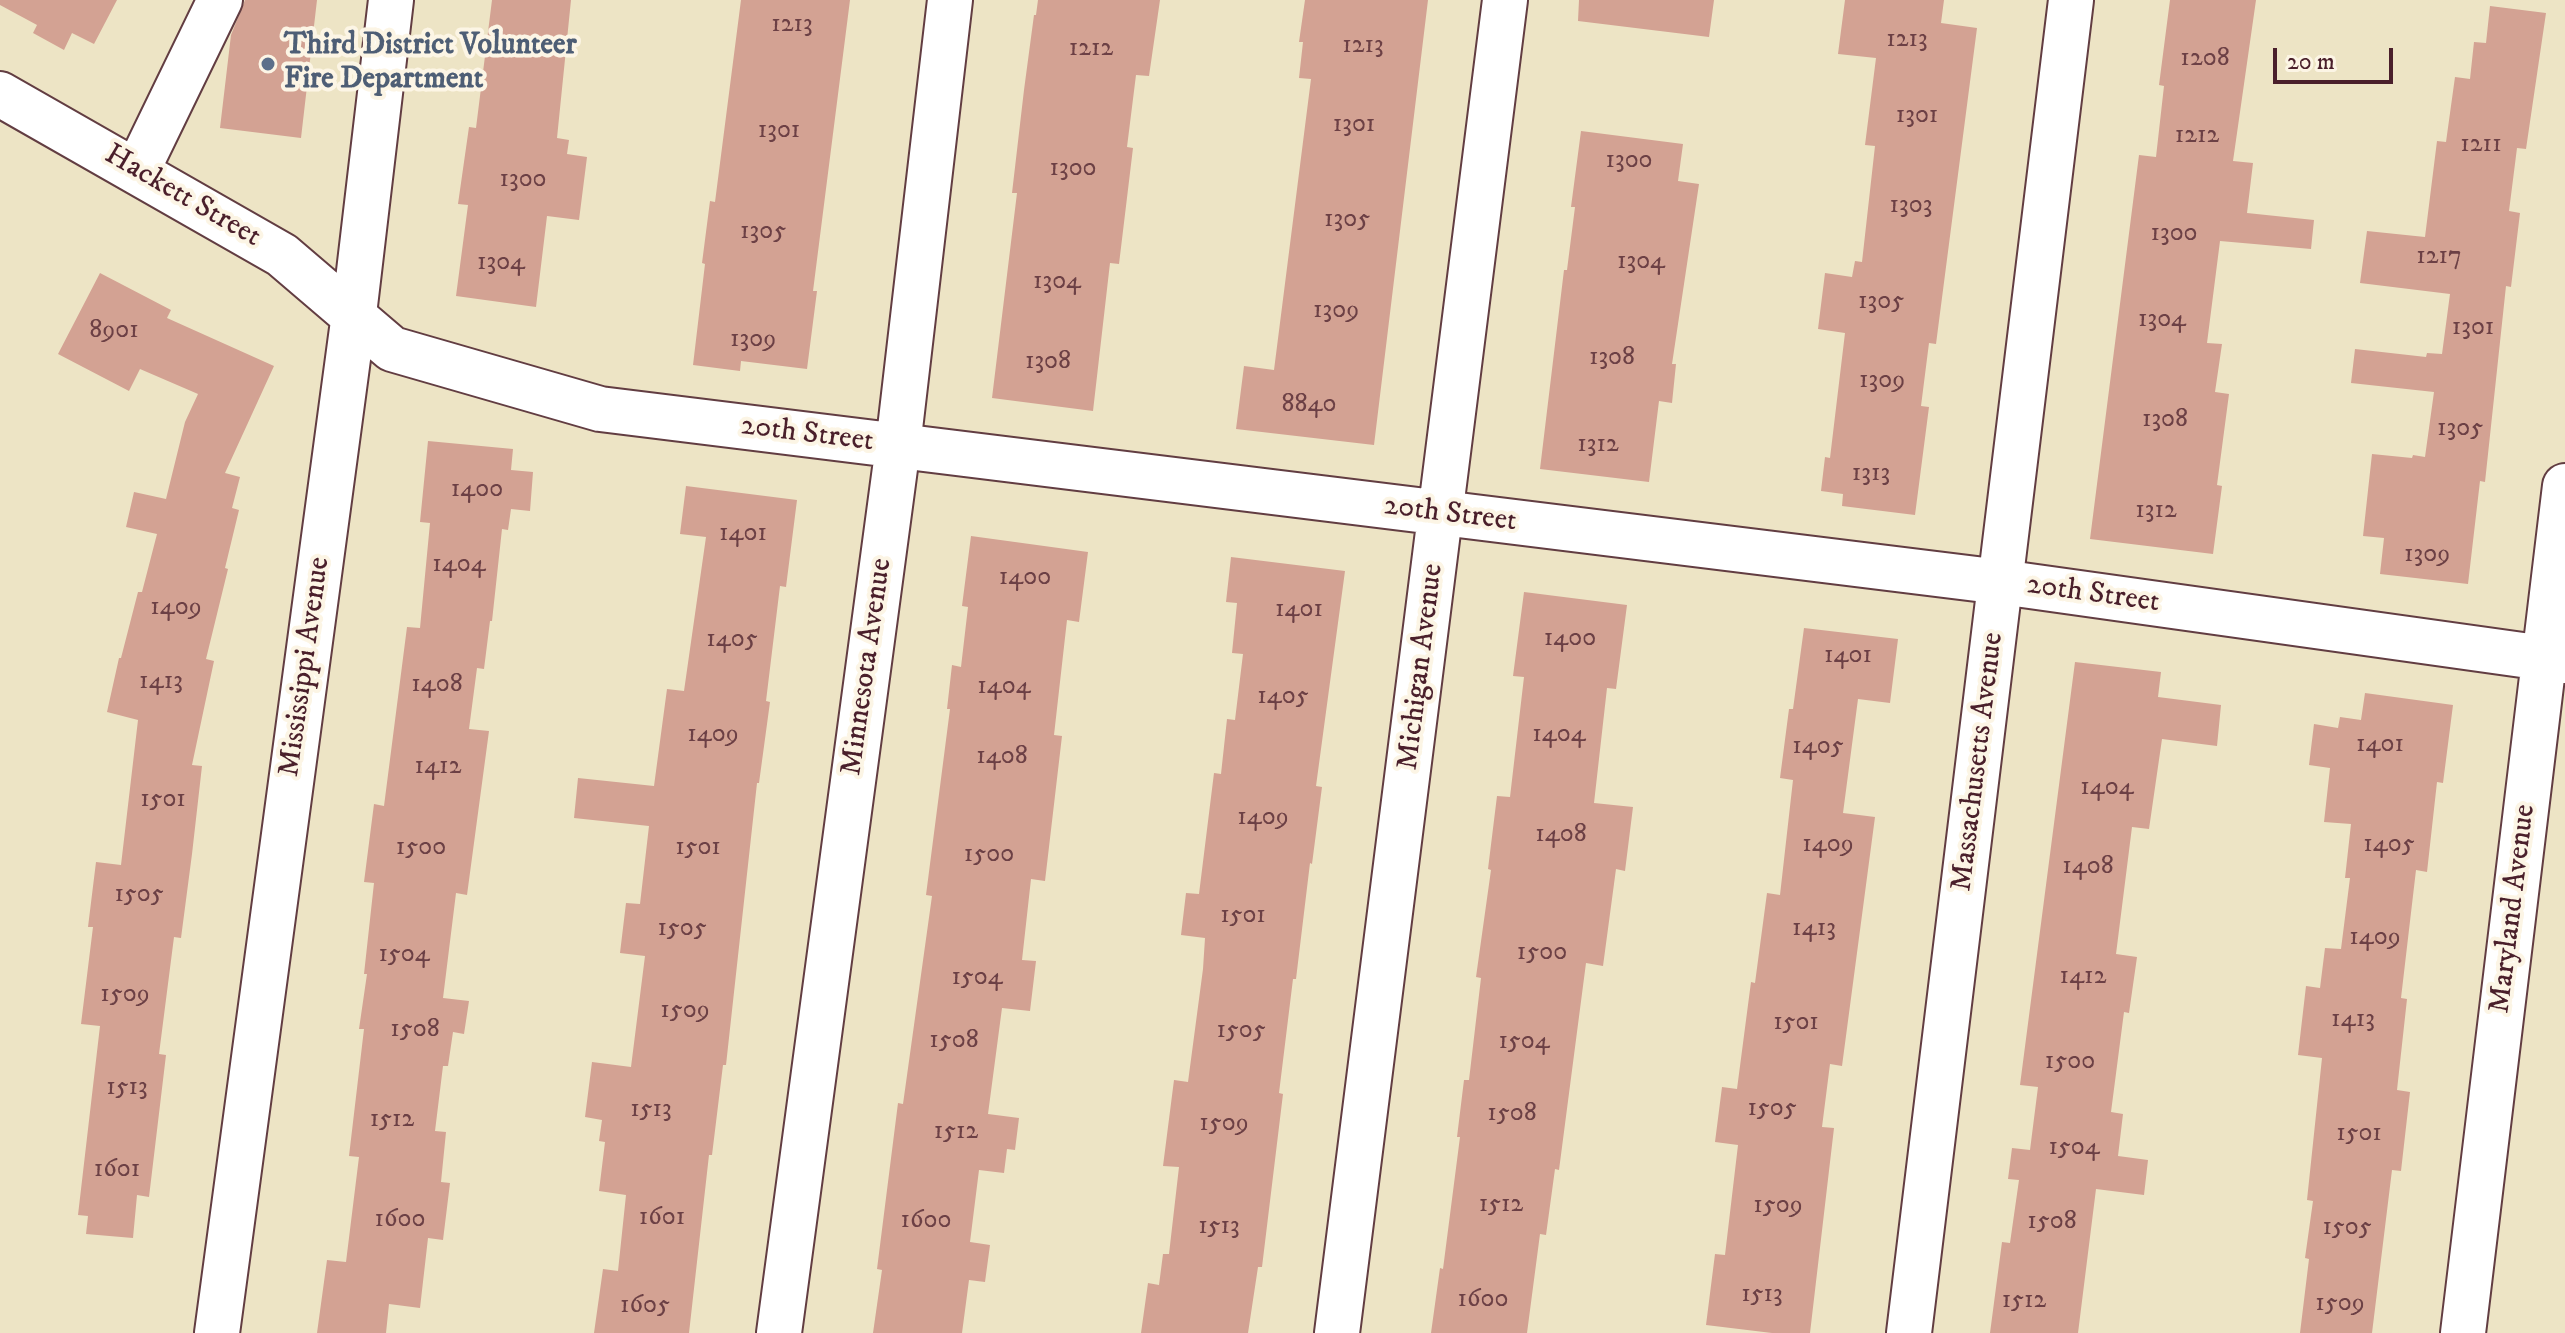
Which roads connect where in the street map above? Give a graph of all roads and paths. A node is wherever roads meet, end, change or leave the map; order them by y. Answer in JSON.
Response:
{"nodes":[{"id":1,"x":220,"y":0,"type":"edge"},
{"id":2,"x":391,"y":0,"type":"edge"},
{"id":3,"x":950,"y":0,"type":"edge"},
{"id":4,"x":1505,"y":0,"type":"edge"},
{"id":5,"x":2071,"y":0,"type":"edge"},
{"id":6,"x":0,"y":94,"type":"edge"},
{"id":7,"x":137,"y":171,"type":"junction"},
{"id":8,"x":354,"y":314,"type":"junction"},
{"id":9,"x":898,"y":446,"type":"junction"},
{"id":10,"x":2565,"y":486,"type":"edge"},
{"id":11,"x":1441,"y":514,"type":"junction"},
{"id":12,"x":2001,"y":582,"type":"junction"},
{"id":13,"x":2554,"y":659,"type":"edge"},
{"id":14,"x":217,"y":1333,"type":"edge"},
{"id":15,"x":779,"y":1333,"type":"edge"},
{"id":16,"x":1337,"y":1333,"type":"edge"},
{"id":17,"x":1909,"y":1333,"type":"edge"},
{"id":18,"x":2463,"y":1333,"type":"edge"}],
"edges":[{"from":1,"to":7,"type":"street"},
{"from":2,"to":8,"type":"street","name":"Mississippi Avenue"},
{"from":3,"to":9,"type":"street","name":"Minnesota Avenue"},
{"from":4,"to":11,"type":"street","name":"Michigan Avenue"},
{"from":5,"to":12,"type":"street","name":"Massachusetts Avenue"},
{"from":6,"to":7,"type":"street","name":"Hackett Street"},
{"from":7,"to":8,"type":"street","name":"Hackett Street"},
{"from":8,"to":9,"type":"street","name":"20th Street"},
{"from":8,"to":14,"type":"street","name":"Mississippi Avenue"},
{"from":9,"to":11,"type":"street","name":"20th Street"},
{"from":9,"to":15,"type":"street","name":"Minnesota Avenue"},
{"from":10,"to":13,"type":"street","name":"Maryland Avenue"},
{"from":11,"to":12,"type":"street","name":"20th Street"},
{"from":11,"to":16,"type":"street","name":"Michigan Avenue"},
{"from":12,"to":13,"type":"street","name":"20th Street"},
{"from":12,"to":17,"type":"street","name":"Massachusetts Avenue"},
{"from":13,"to":18,"type":"street","name":"Maryland Avenue"}]}
